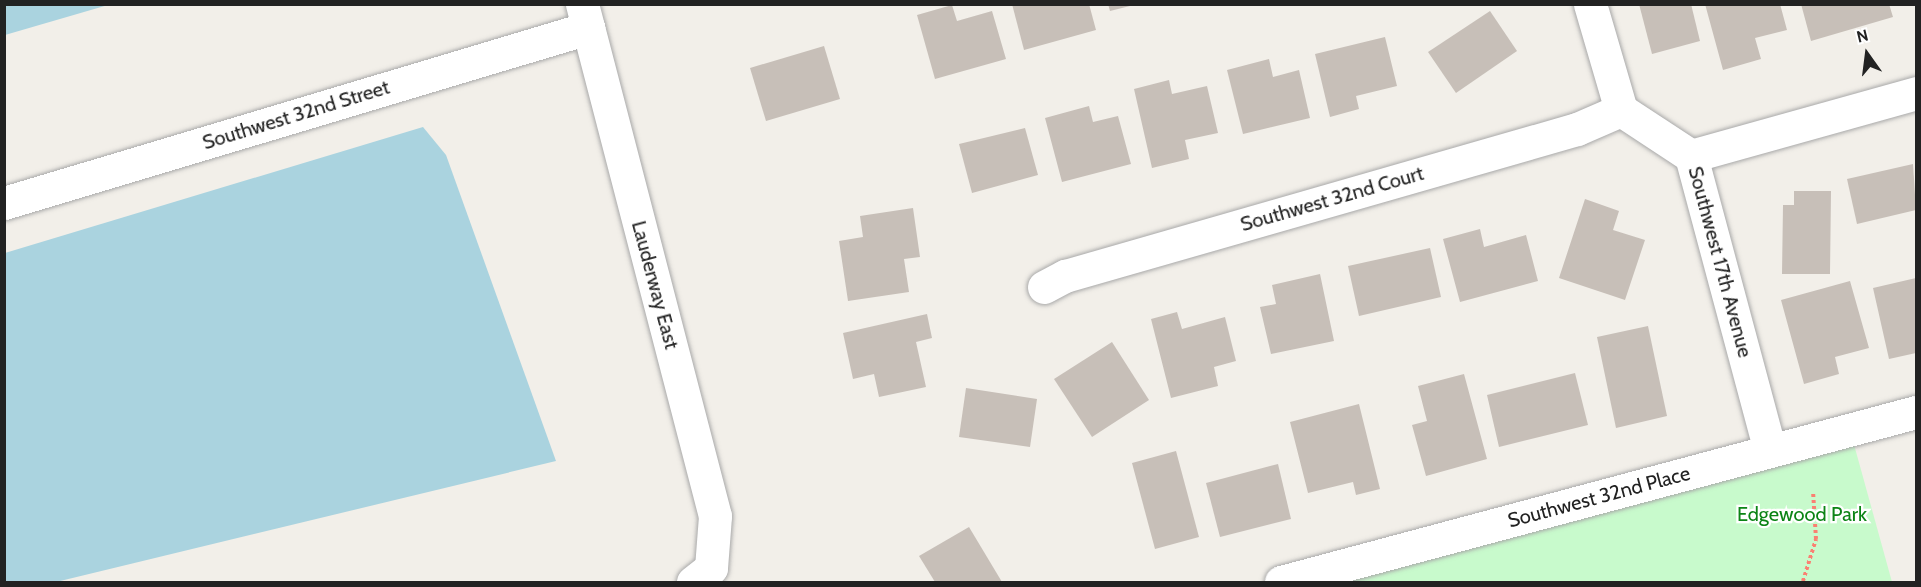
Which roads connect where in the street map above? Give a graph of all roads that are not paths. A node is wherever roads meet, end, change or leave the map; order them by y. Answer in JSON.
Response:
{"nodes":[{"id":1,"x":1590,"y":4,"type":"edge"},
{"id":2,"x":585,"y":16,"type":"edge"},
{"id":3,"x":1917,"y":93,"type":"edge"},
{"id":4,"x":1621,"y":110,"type":"junction"},
{"id":5,"x":1691,"y":156,"type":"junction"},
{"id":6,"x":4,"y":203,"type":"edge"},
{"id":7,"x":1044,"y":286,"type":"dead end"},
{"id":8,"x":1917,"y":412,"type":"edge"},
{"id":9,"x":1770,"y":452,"type":"junction"},
{"id":10,"x":702,"y":575,"type":"edge"},
{"id":11,"x":1281,"y":582,"type":"edge"}],
"edges":[{"from":1,"to":4,"type":"street"},
{"from":2,"to":6,"type":"street","name":"Southwest 32nd Street"},
{"from":2,"to":10,"type":"street","name":"Lauderway East"},
{"from":3,"to":5,"type":"street"},
{"from":4,"to":5,"type":"street","name":"Southwest 17th Avenue"},
{"from":4,"to":7,"type":"street","name":"Southwest 32nd Court"},
{"from":5,"to":9,"type":"street","name":"Southwest 17th Avenue"},
{"from":8,"to":9,"type":"street","name":"Southwest 32nd Place"},
{"from":9,"to":11,"type":"street","name":"Southwest 32nd Place"}]}
